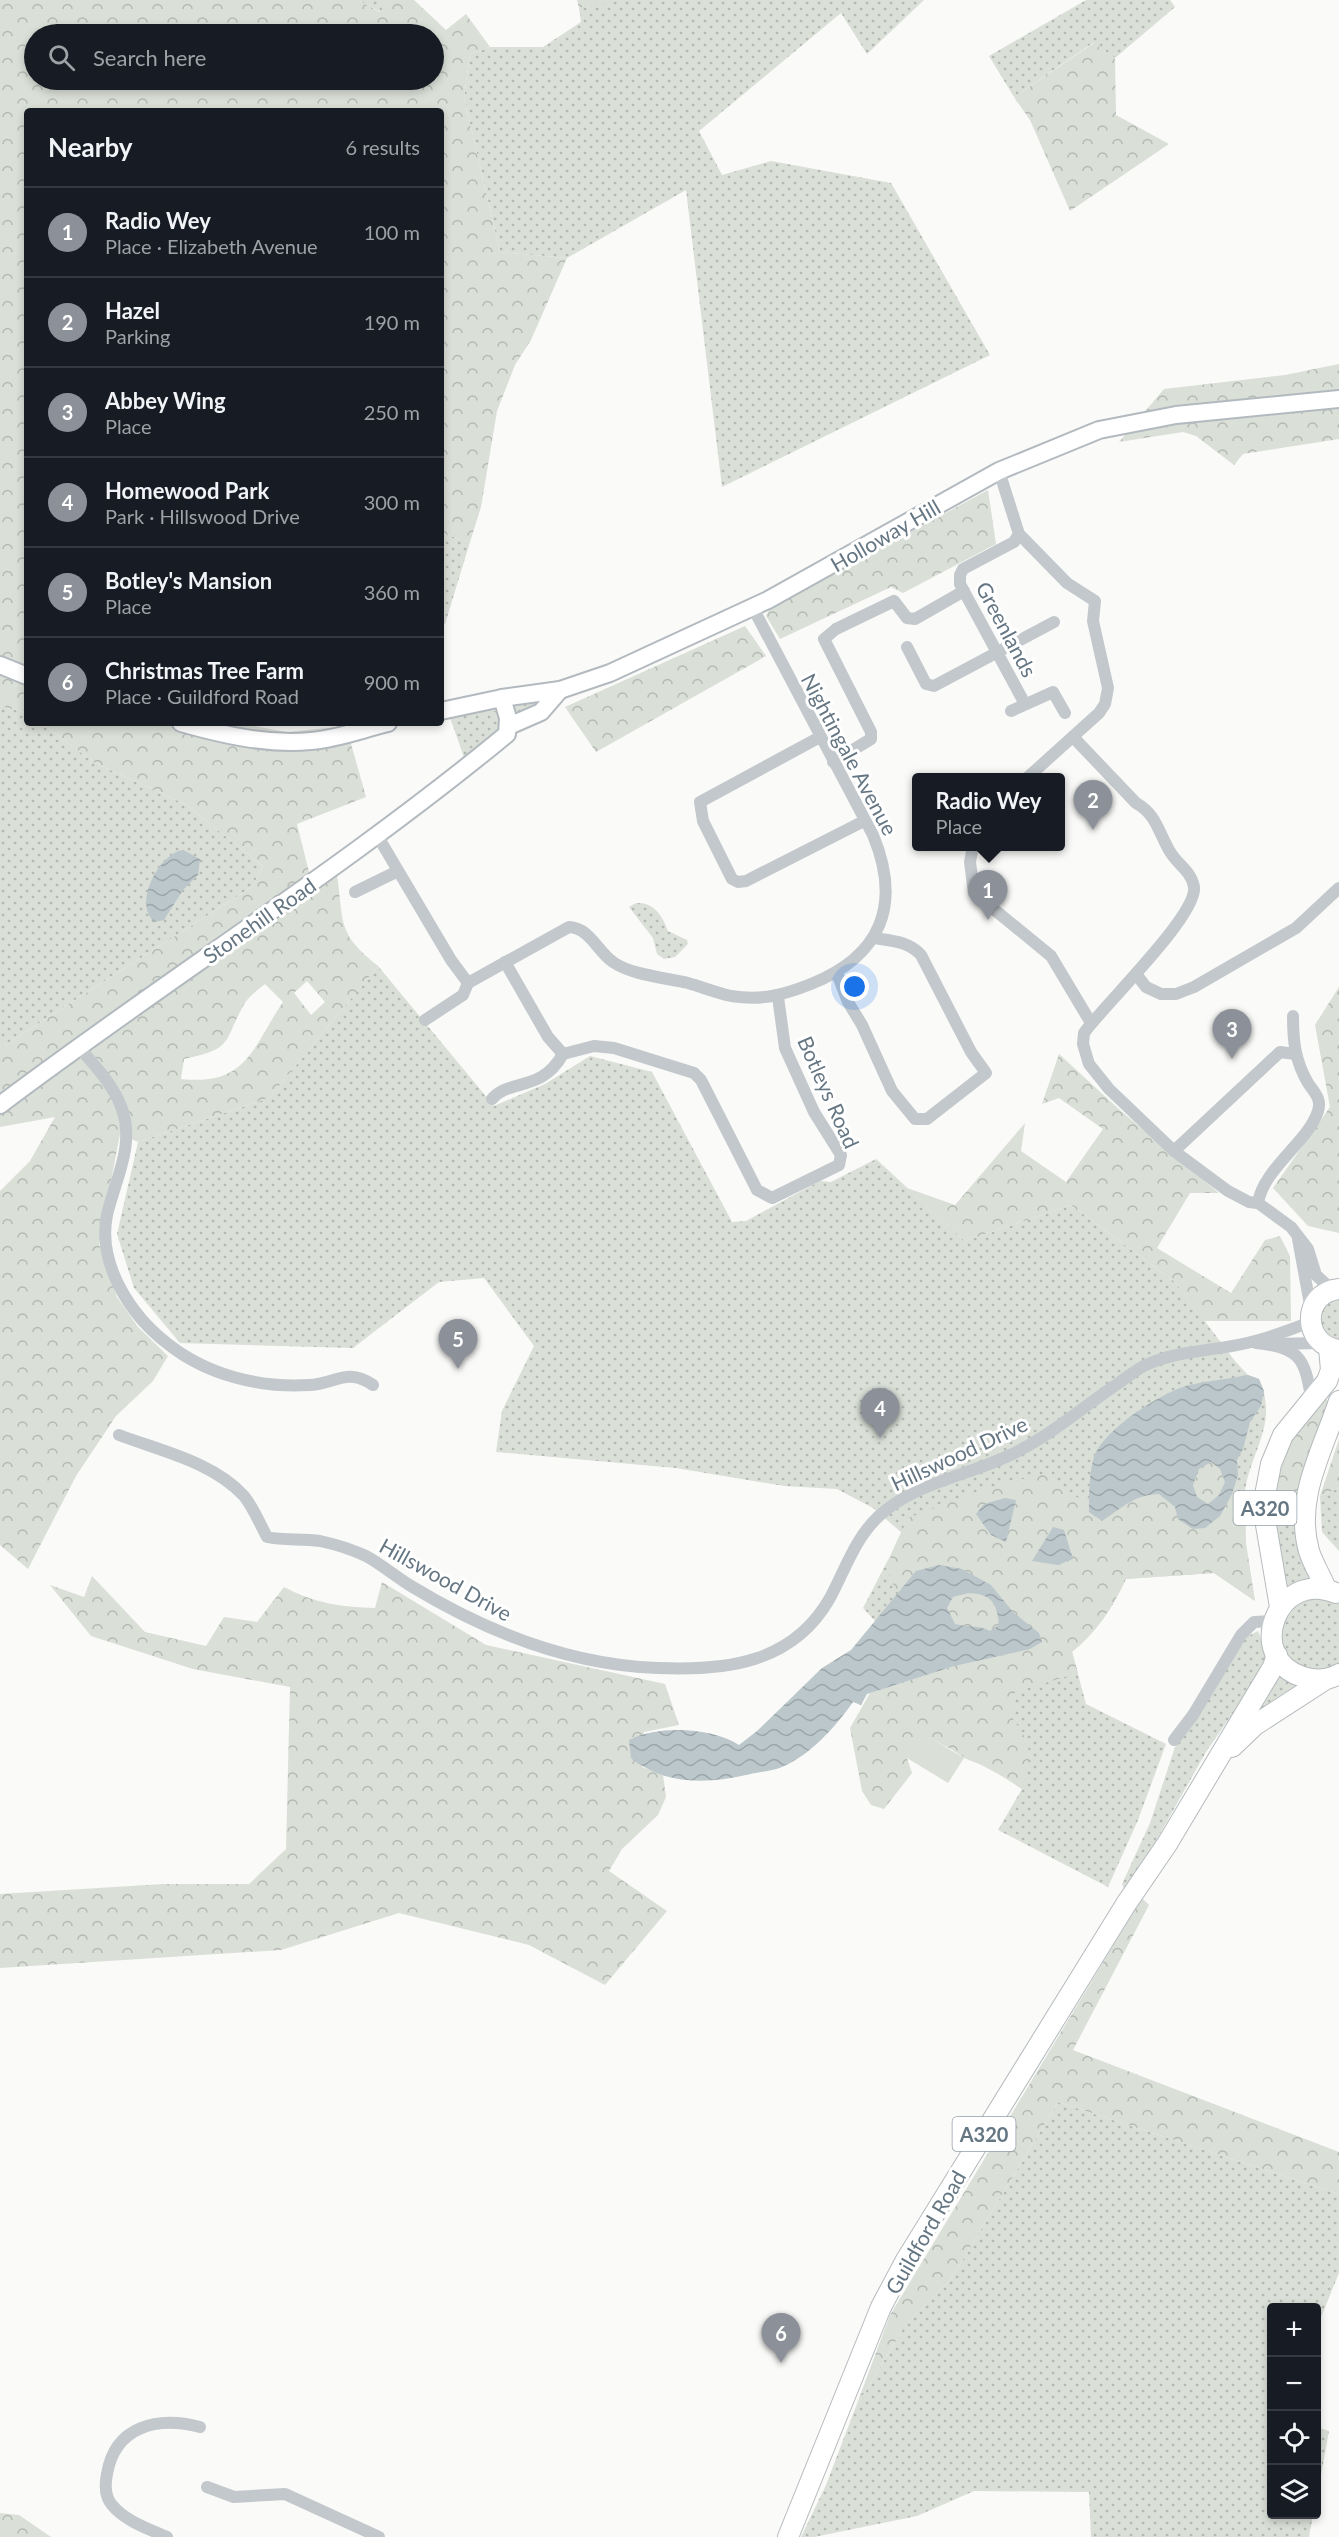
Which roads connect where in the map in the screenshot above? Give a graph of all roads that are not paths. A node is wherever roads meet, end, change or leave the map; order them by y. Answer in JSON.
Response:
{"nodes":[{"id":1,"x":1339,"y":399,"type":"edge"},
{"id":2,"x":999,"y":471,"type":"junction"},
{"id":3,"x":1019,"y":534,"type":"junction"},
{"id":4,"x":964,"y":591,"type":"junction"},
{"id":5,"x":753,"y":608,"type":"junction"},
{"id":6,"x":1054,"y":622,"type":"dead end"},
{"id":7,"x":907,"y":647,"type":"dead end"},
{"id":8,"x":998,"y":653,"type":"junction"},
{"id":9,"x":0,"y":665,"type":"edge"},
{"id":10,"x":24,"y":675,"type":"edge"},
{"id":11,"x":560,"y":690,"type":"junction"},
{"id":12,"x":502,"y":698,"type":"junction"},
{"id":13,"x":1025,"y":704,"type":"junction"},
{"id":14,"x":444,"y":710,"type":"edge"},
{"id":15,"x":1011,"y":711,"type":"dead end"},
{"id":16,"x":1065,"y":713,"type":"dead end"},
{"id":17,"x":194,"y":726,"type":"edge"},
{"id":18,"x":376,"y":726,"type":"edge"},
{"id":19,"x":509,"y":726,"type":"junction"},
{"id":20,"x":820,"y":737,"type":"junction"},
{"id":21,"x":1074,"y":738,"type":"junction"},
{"id":22,"x":832,"y":762,"type":"junction"},
{"id":23,"x":1033,"y":773,"type":"edge"},
{"id":24,"x":864,"y":821,"type":"junction"},
{"id":25,"x":377,"y":835,"type":"junction"},
{"id":26,"x":972,"y":851,"type":"edge"},
{"id":27,"x":398,"y":871,"type":"junction"},
{"id":28,"x":1339,"y":888,"type":"edge"},
{"id":29,"x":355,"y":892,"type":"dead end"},
{"id":30,"x":874,"y":938,"type":"junction"},
{"id":31,"x":506,"y":962,"type":"junction"},
{"id":32,"x":837,"y":973,"type":"junction"},
{"id":33,"x":1136,"y":974,"type":"junction"},
{"id":34,"x":468,"y":983,"type":"junction"},
{"id":35,"x":778,"y":997,"type":"junction"},
{"id":36,"x":1293,"y":1016,"type":"dead end"},
{"id":37,"x":425,"y":1020,"type":"dead end"},
{"id":38,"x":1091,"y":1023,"type":"junction"},
{"id":39,"x":78,"y":1046,"type":"junction"},
{"id":40,"x":563,"y":1054,"type":"junction"},
{"id":41,"x":1295,"y":1054,"type":"junction"},
{"id":42,"x":492,"y":1099,"type":"dead end"},
{"id":43,"x":0,"y":1105,"type":"edge"},
{"id":44,"x":1174,"y":1151,"type":"junction"},
{"id":45,"x":1258,"y":1203,"type":"junction"},
{"id":46,"x":1296,"y":1235,"type":"junction"},
{"id":47,"x":1336,"y":1289,"type":"edge"},
{"id":48,"x":1310,"y":1316,"type":"junction"},
{"id":49,"x":1250,"y":1343,"type":"junction"},
{"id":50,"x":1271,"y":1345,"type":"junction"},
{"id":51,"x":1330,"y":1347,"type":"edge"},
{"id":52,"x":373,"y":1385,"type":"dead end"},
{"id":53,"x":1311,"y":1398,"type":"junction"},
{"id":54,"x":1339,"y":1401,"type":"edge"},
{"id":55,"x":119,"y":1435,"type":"dead end"},
{"id":56,"x":1333,"y":1592,"type":"edge"},
{"id":57,"x":1277,"y":1614,"type":"junction"},
{"id":58,"x":1277,"y":1655,"type":"junction"},
{"id":59,"x":1333,"y":1676,"type":"edge"},
{"id":60,"x":1174,"y":1740,"type":"dead end"},
{"id":61,"x":1215,"y":1764,"type":"junction"},
{"id":62,"x":200,"y":2427,"type":"dead end"},
{"id":63,"x":207,"y":2487,"type":"dead end"},
{"id":64,"x":167,"y":2537,"type":"edge"},
{"id":65,"x":379,"y":2537,"type":"edge"},
{"id":66,"x":788,"y":2537,"type":"edge"}],
"edges":[{"from":1,"to":2,"type":"main road","name":"Holloway Hill"},
{"from":2,"to":3,"type":"street"},
{"from":2,"to":5,"type":"main road","name":"Holloway Hill"},
{"from":3,"to":4,"type":"street","name":"Greenlands"},
{"from":3,"to":21,"type":"street"},
{"from":4,"to":8,"type":"street","name":"Greenlands"},
{"from":4,"to":22,"type":"street"},
{"from":5,"to":11,"type":"main road","name":"Holloway Hill"},
{"from":5,"to":20,"type":"street","name":"Nightingale Avenue"},
{"from":6,"to":8,"type":"street"},
{"from":7,"to":8,"type":"street"},
{"from":8,"to":13,"type":"street","name":"Greenlands"},
{"from":9,"to":10,"type":"main road"},
{"from":11,"to":12,"type":"main road","name":"Holloway Hill"},
{"from":11,"to":19,"type":"main road","name":"Stonehill Road"},
{"from":12,"to":14,"type":"main road","name":"Holloway Hill"},
{"from":12,"to":19,"type":"main road"},
{"from":13,"to":15,"type":"street"},
{"from":13,"to":16,"type":"street"},
{"from":17,"to":18,"type":"main road"},
{"from":19,"to":25,"type":"main road","name":"Stonehill Road"},
{"from":20,"to":22,"type":"street","name":"Nightingale Avenue"},
{"from":20,"to":24,"type":"street"},
{"from":21,"to":23,"type":"street"},
{"from":21,"to":33,"type":"street"},
{"from":22,"to":24,"type":"street","name":"Nightingale Avenue"},
{"from":24,"to":30,"type":"street","name":"Nightingale Avenue"},
{"from":25,"to":27,"type":"street"},
{"from":25,"to":39,"type":"main road","name":"Stonehill Road"},
{"from":26,"to":38,"type":"street"},
{"from":27,"to":29,"type":"street"},
{"from":27,"to":34,"type":"street"},
{"from":28,"to":33,"type":"street"},
{"from":30,"to":32,"type":"street","name":"Nightingale Avenue"},
{"from":30,"to":32,"type":"street"},
{"from":31,"to":34,"type":"street","name":"Nightingale Avenue"},
{"from":31,"to":35,"type":"street","name":"Nightingale Avenue"},
{"from":31,"to":40,"type":"street"},
{"from":32,"to":35,"type":"street","name":"Nightingale Avenue"},
{"from":33,"to":38,"type":"street"},
{"from":34,"to":37,"type":"street","name":"Nightingale Avenue"},
{"from":35,"to":40,"type":"street","name":"Botleys Road"},
{"from":36,"to":41,"type":"street"},
{"from":38,"to":44,"type":"street"},
{"from":39,"to":43,"type":"main road","name":"Stonehill Road"},
{"from":39,"to":52,"type":"street"},
{"from":40,"to":42,"type":"street"},
{"from":41,"to":44,"type":"street"},
{"from":41,"to":45,"type":"street"},
{"from":44,"to":45,"type":"street"},
{"from":45,"to":46,"type":"street"},
{"from":46,"to":47,"type":"street"},
{"from":46,"to":48,"type":"street"},
{"from":47,"to":48,"type":"main road"},
{"from":48,"to":49,"type":"street","name":"Hillswood Drive"},
{"from":48,"to":51,"type":"main road","number":"A320"},
{"from":49,"to":50,"type":"street","name":"Hillswood Drive"},
{"from":49,"to":55,"type":"street","name":"Hillswood Drive"},
{"from":50,"to":51,"type":"street","name":"Hillswood Drive"},
{"from":50,"to":53,"type":"street","name":"Hillswood Drive"},
{"from":51,"to":53,"type":"main road","number":"A320"},
{"from":53,"to":57,"type":"main road","number":"A320"},
{"from":54,"to":56,"type":"main road","number":"A320"},
{"from":56,"to":57,"type":"main road","number":"A320"},
{"from":57,"to":58,"type":"main road","number":"A320"},
{"from":57,"to":60,"type":"street"},
{"from":58,"to":59,"type":"main road","number":"A320"},
{"from":58,"to":61,"type":"main road","name":"Guildford Road","number":"A320"},
{"from":59,"to":61,"type":"main road","name":"Guildford Road","number":"A320"},
{"from":61,"to":66,"type":"main road","name":"Guildford Road","number":"A320"},
{"from":62,"to":64,"type":"street"},
{"from":63,"to":65,"type":"street"}]}
